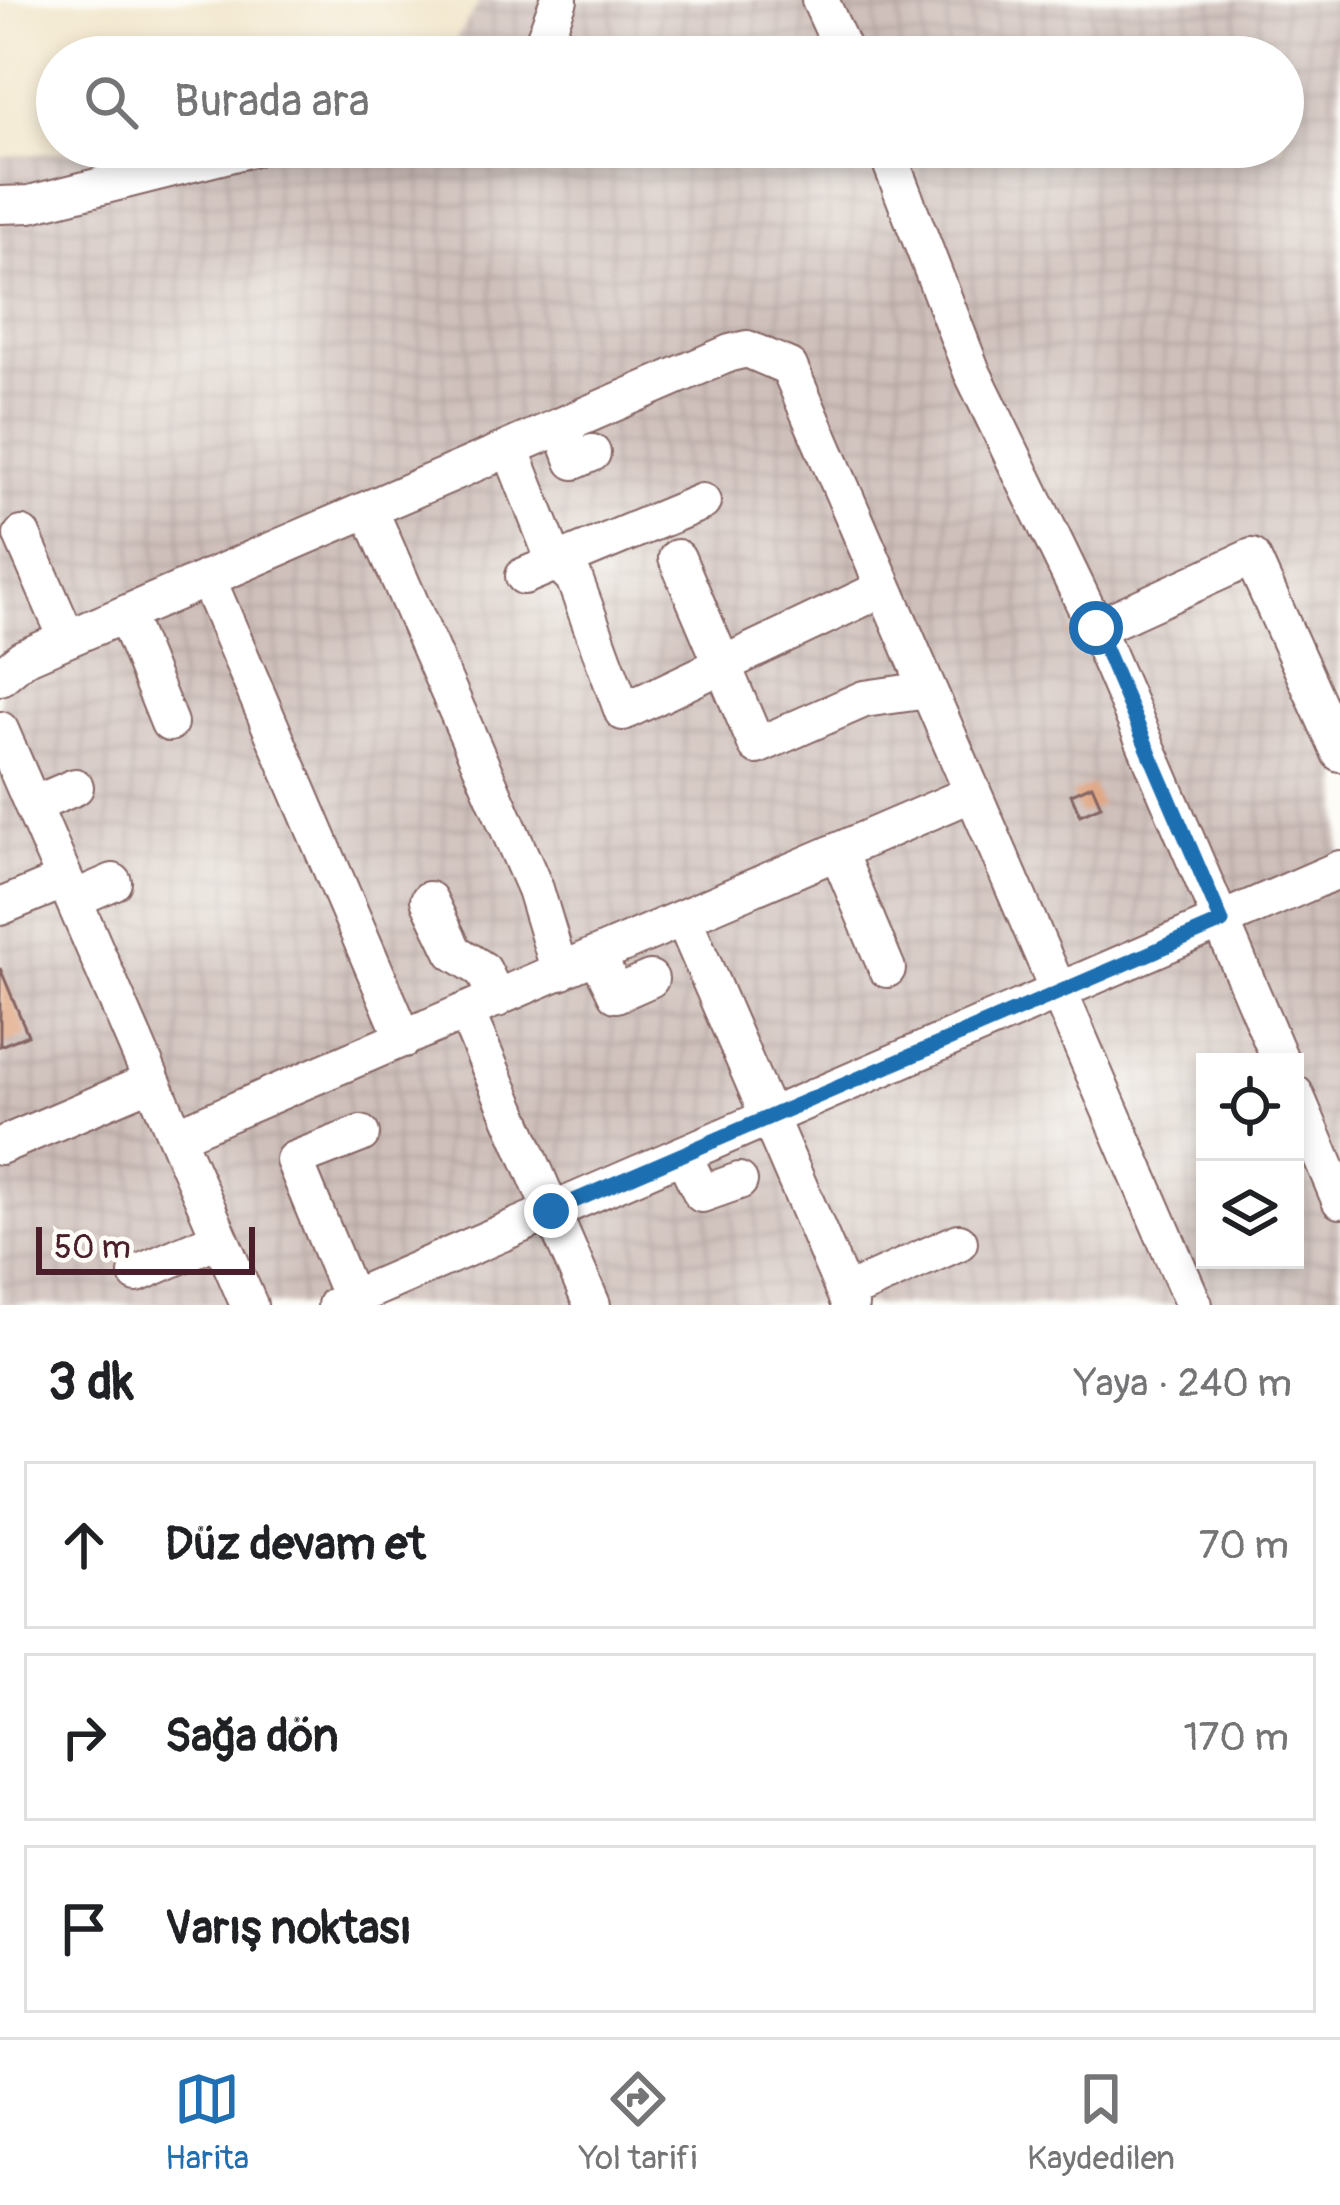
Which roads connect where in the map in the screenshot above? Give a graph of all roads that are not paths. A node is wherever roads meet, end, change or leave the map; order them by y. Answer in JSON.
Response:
{"nodes":[{"id":1,"x":560,"y":0,"type":"edge"},
{"id":2,"x":820,"y":0,"type":"edge"},
{"id":3,"x":545,"y":36,"type":"edge"},
{"id":4,"x":836,"y":36,"type":"edge"},
{"id":5,"x":173,"y":168,"type":"edge"},
{"id":6,"x":892,"y":168,"type":"edge"},
{"id":7,"x":0,"y":205,"type":"edge"},
{"id":8,"x":561,"y":426,"type":"junction"},
{"id":9,"x":510,"y":448,"type":"junction"},
{"id":10,"x":592,"y":453,"type":"dead end"},
{"id":11,"x":702,"y":502,"type":"dead end"},
{"id":12,"x":368,"y":509,"type":"junction"},
{"id":13,"x":24,"y":534,"type":"dead end"},
{"id":14,"x":677,"y":558,"type":"dead end"},
{"id":15,"x":558,"y":562,"type":"junction"},
{"id":16,"x":524,"y":577,"type":"dead end"},
{"id":17,"x":207,"y":578,"type":"junction"},
{"id":18,"x":884,"y":588,"type":"junction"},
{"id":19,"x":124,"y":614,"type":"junction"},
{"id":20,"x":1096,"y":628,"type":"junction"},
{"id":21,"x":67,"y":638,"type":"junction"},
{"id":22,"x":722,"y":665,"type":"junction"},
{"id":23,"x":0,"y":677,"type":"edge"},
{"id":24,"x":928,"y":690,"type":"junction"},
{"id":25,"x":169,"y":723,"type":"dead end"},
{"id":26,"x":0,"y":730,"type":"edge"},
{"id":27,"x":1340,"y":753,"type":"edge"},
{"id":28,"x":75,"y":787,"type":"dead end"},
{"id":29,"x":973,"y":794,"type":"junction"},
{"id":30,"x":33,"y":805,"type":"junction"},
{"id":31,"x":838,"y":852,"type":"junction"},
{"id":32,"x":1340,"y":869,"type":"edge"},
{"id":33,"x":113,"y":882,"type":"dead end"},
{"id":34,"x":69,"y":890,"type":"junction"},
{"id":35,"x":429,"y":900,"type":"dead end"},
{"id":36,"x":0,"y":907,"type":"edge"},
{"id":37,"x":684,"y":920,"type":"junction"},
{"id":38,"x":1222,"y":922,"type":"junction"},
{"id":39,"x":598,"y":957,"type":"junction"},
{"id":40,"x":886,"y":969,"type":"dead end"},
{"id":41,"x":560,"y":972,"type":"junction"},
{"id":42,"x":650,"y":979,"type":"dead end"},
{"id":43,"x":1059,"y":992,"type":"junction"},
{"id":44,"x":482,"y":1006,"type":"junction"},
{"id":45,"x":404,"y":1039,"type":"junction"},
{"id":46,"x":1277,"y":1053,"type":"edge"},
{"id":47,"x":152,"y":1082,"type":"junction"},
{"id":48,"x":1304,"y":1108,"type":"edge"},
{"id":49,"x":769,"y":1118,"type":"junction"},
{"id":50,"x":361,"y":1134,"type":"dead end"},
{"id":51,"x":176,"y":1136,"type":"junction"},
{"id":52,"x":0,"y":1146,"type":"edge"},
{"id":53,"x":1330,"y":1149,"type":"edge"},
{"id":54,"x":683,"y":1154,"type":"junction"},
{"id":55,"x":739,"y":1181,"type":"dead end"},
{"id":56,"x":1340,"y":1200,"type":"edge"},
{"id":57,"x":551,"y":1211,"type":"junction"},
{"id":58,"x":220,"y":1238,"type":"junction"},
{"id":59,"x":959,"y":1242,"type":"dead end"},
{"id":60,"x":137,"y":1274,"type":"dead end"},
{"id":61,"x":848,"y":1299,"type":"edge"},
{"id":62,"x":344,"y":1302,"type":"edge"},
{"id":63,"x":249,"y":1305,"type":"edge"},
{"id":64,"x":592,"y":1305,"type":"edge"},
{"id":65,"x":1194,"y":1305,"type":"edge"}],
"edges":[{"from":1,"to":3,"type":"street"},
{"from":2,"to":4,"type":"street"},
{"from":5,"to":7,"type":"street"},
{"from":6,"to":20,"type":"street"},
{"from":8,"to":9,"type":"street"},
{"from":8,"to":10,"type":"street"},
{"from":8,"to":18,"type":"street"},
{"from":9,"to":12,"type":"street"},
{"from":9,"to":15,"type":"street"},
{"from":11,"to":15,"type":"street"},
{"from":12,"to":17,"type":"street"},
{"from":12,"to":41,"type":"street"},
{"from":13,"to":21,"type":"street"},
{"from":14,"to":22,"type":"street"},
{"from":15,"to":16,"type":"street"},
{"from":15,"to":22,"type":"street"},
{"from":17,"to":19,"type":"street"},
{"from":17,"to":45,"type":"street"},
{"from":18,"to":22,"type":"street"},
{"from":18,"to":24,"type":"street"},
{"from":19,"to":21,"type":"street"},
{"from":19,"to":25,"type":"street"},
{"from":20,"to":27,"type":"street"},
{"from":20,"to":38,"type":"street"},
{"from":21,"to":23,"type":"street"},
{"from":22,"to":24,"type":"street"},
{"from":24,"to":29,"type":"street"},
{"from":26,"to":30,"type":"street"},
{"from":28,"to":30,"type":"street"},
{"from":29,"to":31,"type":"street"},
{"from":29,"to":43,"type":"street"},
{"from":30,"to":34,"type":"street"},
{"from":31,"to":37,"type":"street"},
{"from":31,"to":40,"type":"street"},
{"from":32,"to":38,"type":"street"},
{"from":33,"to":34,"type":"street"},
{"from":34,"to":36,"type":"street"},
{"from":34,"to":47,"type":"street"},
{"from":35,"to":44,"type":"street"},
{"from":37,"to":39,"type":"street"},
{"from":37,"to":49,"type":"street"},
{"from":38,"to":43,"type":"street"},
{"from":38,"to":46,"type":"street"},
{"from":39,"to":41,"type":"street"},
{"from":39,"to":42,"type":"street"},
{"from":41,"to":44,"type":"street"},
{"from":43,"to":49,"type":"street"},
{"from":43,"to":65,"type":"street"},
{"from":44,"to":45,"type":"street"},
{"from":44,"to":57,"type":"street"},
{"from":45,"to":51,"type":"street"},
{"from":47,"to":51,"type":"street"},
{"from":47,"to":52,"type":"street"},
{"from":48,"to":53,"type":"street"},
{"from":49,"to":54,"type":"street"},
{"from":49,"to":61,"type":"street"},
{"from":50,"to":62,"type":"street"},
{"from":51,"to":58,"type":"street"},
{"from":53,"to":56,"type":"street"},
{"from":54,"to":55,"type":"street"},
{"from":54,"to":57,"type":"street"},
{"from":57,"to":62,"type":"street"},
{"from":57,"to":64,"type":"street"},
{"from":58,"to":60,"type":"street"},
{"from":58,"to":63,"type":"street"},
{"from":59,"to":61,"type":"street"}]}
